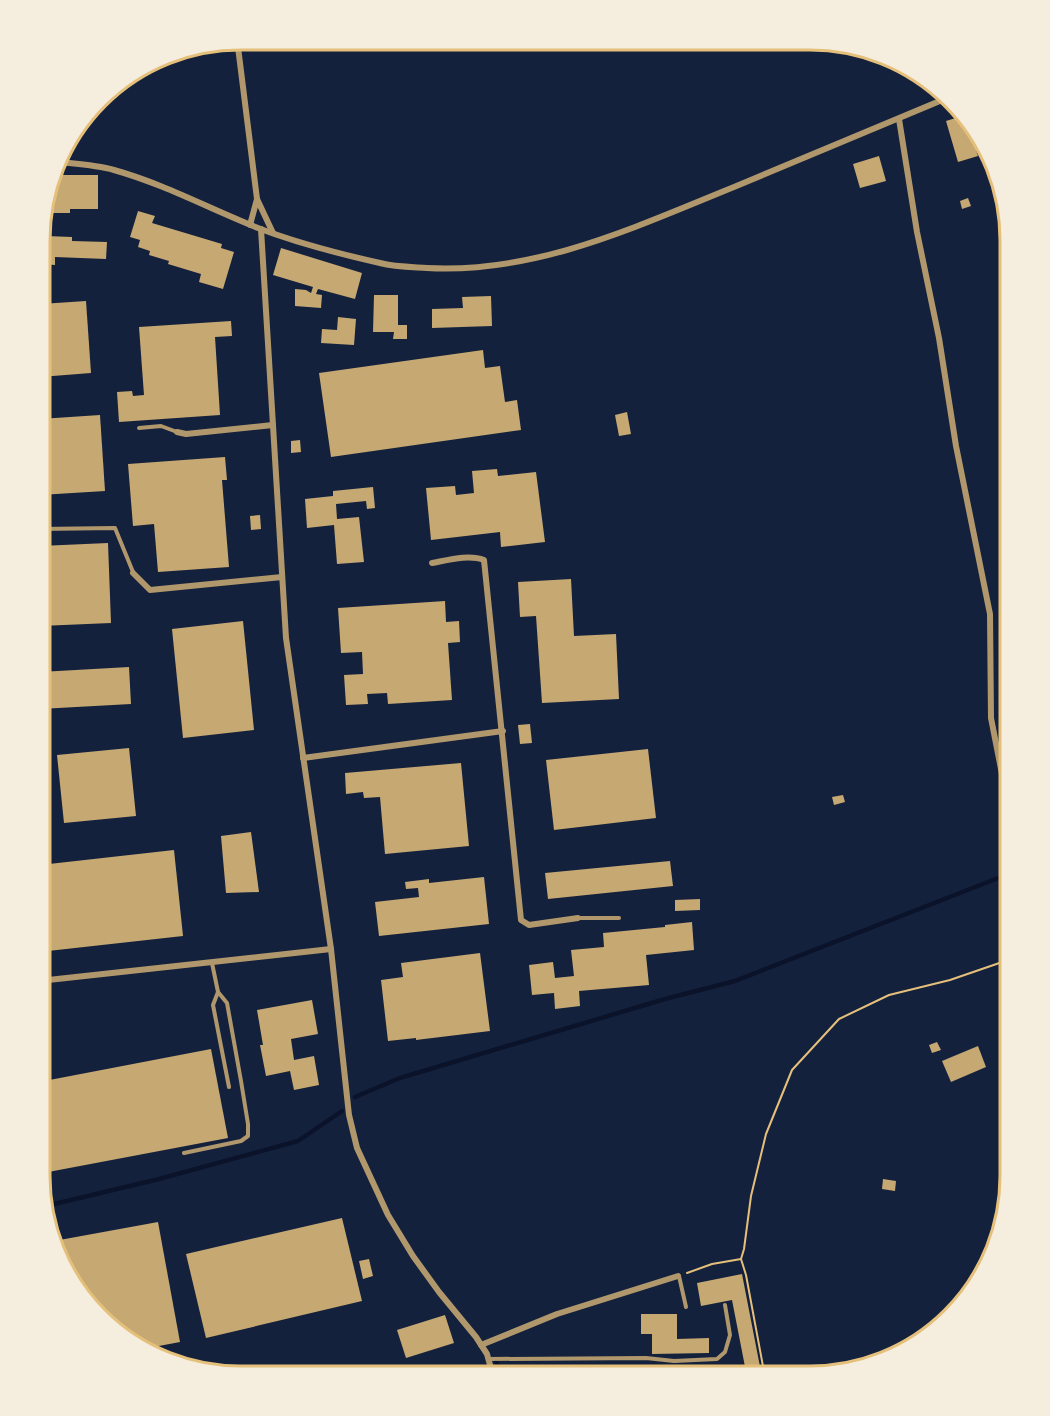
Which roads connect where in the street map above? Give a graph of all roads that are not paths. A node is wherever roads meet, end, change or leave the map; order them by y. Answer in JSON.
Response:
{"nodes":[{"id":1,"x":238,"y":50,"type":"edge"},
{"id":2,"x":940,"y":101,"type":"edge"},
{"id":3,"x":898,"y":118,"type":"junction"},
{"id":4,"x":66,"y":163,"type":"edge"},
{"id":5,"x":257,"y":199,"type":"junction"},
{"id":6,"x":250,"y":225,"type":"junction"},
{"id":7,"x":261,"y":229,"type":"junction"},
{"id":8,"x":273,"y":233,"type":"junction"},
{"id":9,"x":273,"y":425,"type":"junction"},
{"id":10,"x":139,"y":428,"type":"dead end"},
{"id":11,"x":177,"y":432,"type":"joint"},
{"id":12,"x":50,"y":529,"type":"edge"},
{"id":13,"x":432,"y":563,"type":"dead end"},
{"id":14,"x":133,"y":573,"type":"joint"},
{"id":15,"x":282,"y":577,"type":"junction"},
{"id":16,"x":503,"y":731,"type":"junction"},
{"id":17,"x":303,"y":758,"type":"junction"},
{"id":18,"x":1000,"y":764,"type":"edge"},
{"id":19,"x":578,"y":918,"type":"joint"},
{"id":20,"x":619,"y":918,"type":"dead end"},
{"id":21,"x":331,"y":949,"type":"junction"},
{"id":22,"x":212,"y":963,"type":"junction"},
{"id":23,"x":50,"y":980,"type":"edge"},
{"id":24,"x":218,"y":992,"type":"junction"},
{"id":25,"x":229,"y":1087,"type":"dead end"},
{"id":26,"x":184,"y":1153,"type":"dead end"},
{"id":27,"x":678,"y":1275,"type":"joint"},
{"id":28,"x":725,"y":1305,"type":"dead end"},
{"id":29,"x":686,"y":1307,"type":"dead end"},
{"id":30,"x":481,"y":1345,"type":"junction"},
{"id":31,"x":488,"y":1359,"type":"junction"},
{"id":32,"x":490,"y":1366,"type":"edge"}],
"edges":[{"from":1,"to":5,"type":"street"},
{"from":2,"to":3,"type":"street"},
{"from":3,"to":8,"type":"street"},
{"from":3,"to":18,"type":"street"},
{"from":4,"to":6,"type":"street"},
{"from":5,"to":6,"type":"street"},
{"from":5,"to":8,"type":"street"},
{"from":6,"to":7,"type":"street"},
{"from":7,"to":8,"type":"street"},
{"from":7,"to":9,"type":"street"},
{"from":9,"to":11,"type":"street"},
{"from":9,"to":15,"type":"street"},
{"from":10,"to":11,"type":"lane"},
{"from":12,"to":14,"type":"lane"},
{"from":13,"to":16,"type":"street"},
{"from":14,"to":15,"type":"street"},
{"from":15,"to":17,"type":"street"},
{"from":16,"to":17,"type":"street"},
{"from":16,"to":19,"type":"street"},
{"from":17,"to":21,"type":"street"},
{"from":19,"to":20,"type":"lane"},
{"from":21,"to":22,"type":"street"},
{"from":21,"to":30,"type":"street"},
{"from":22,"to":23,"type":"street"},
{"from":22,"to":24,"type":"lane"},
{"from":24,"to":25,"type":"lane"},
{"from":24,"to":26,"type":"lane"},
{"from":27,"to":29,"type":"lane"},
{"from":27,"to":30,"type":"street"},
{"from":28,"to":31,"type":"lane"},
{"from":30,"to":31,"type":"street"},
{"from":31,"to":32,"type":"street"}]}
